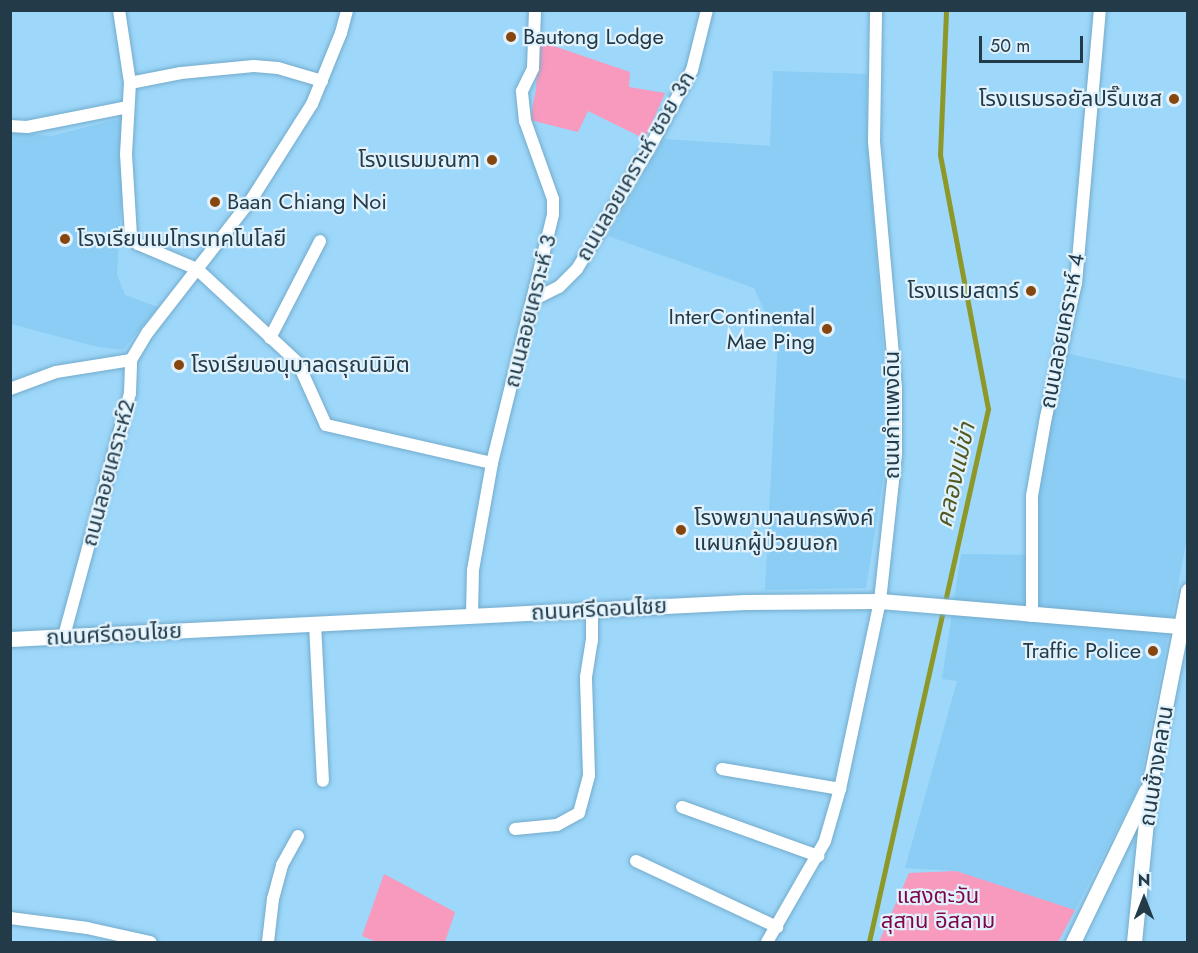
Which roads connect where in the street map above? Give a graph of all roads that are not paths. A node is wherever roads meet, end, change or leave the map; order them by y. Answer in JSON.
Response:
{"nodes":[{"id":1,"x":119,"y":10,"type":"edge"},
{"id":2,"x":347,"y":10,"type":"edge"},
{"id":3,"x":535,"y":10,"type":"edge"},
{"id":4,"x":707,"y":10,"type":"edge"},
{"id":5,"x":876,"y":10,"type":"edge"},
{"id":6,"x":1100,"y":10,"type":"edge"},
{"id":7,"x":322,"y":81,"type":"junction"},
{"id":8,"x":130,"y":83,"type":"junction"},
{"id":9,"x":128,"y":107,"type":"junction"},
{"id":10,"x":10,"y":126,"type":"edge"},
{"id":11,"x":320,"y":241,"type":"dead end"},
{"id":12,"x":197,"y":269,"type":"junction"},
{"id":13,"x":533,"y":300,"type":"junction"},
{"id":14,"x":270,"y":338,"type":"junction"},
{"id":15,"x":131,"y":360,"type":"junction"},
{"id":16,"x":10,"y":389,"type":"edge"},
{"id":17,"x":492,"y":463,"type":"junction"},
{"id":18,"x":1188,"y":591,"type":"edge"},
{"id":19,"x":880,"y":601,"type":"junction"},
{"id":20,"x":592,"y":610,"type":"junction"},
{"id":21,"x":472,"y":616,"type":"junction"},
{"id":22,"x":1032,"y":616,"type":"junction"},
{"id":23,"x":315,"y":624,"type":"junction"},
{"id":24,"x":1184,"y":627,"type":"edge"},
{"id":25,"x":64,"y":636,"type":"junction"},
{"id":26,"x":10,"y":639,"type":"edge"},
{"id":27,"x":722,"y":769,"type":"dead end"},
{"id":28,"x":323,"y":781,"type":"dead end"},
{"id":29,"x":1150,"y":783,"type":"junction"},
{"id":30,"x":840,"y":789,"type":"junction"},
{"id":31,"x":682,"y":807,"type":"dead end"},
{"id":32,"x":515,"y":829,"type":"dead end"},
{"id":33,"x":298,"y":836,"type":"dead end"},
{"id":34,"x":818,"y":856,"type":"junction"},
{"id":35,"x":636,"y":861,"type":"dead end"},
{"id":36,"x":10,"y":918,"type":"edge"},
{"id":37,"x":777,"y":927,"type":"junction"},
{"id":38,"x":150,"y":942,"type":"edge"},
{"id":39,"x":268,"y":942,"type":"edge"},
{"id":40,"x":767,"y":942,"type":"edge"},
{"id":41,"x":1074,"y":942,"type":"edge"},
{"id":42,"x":1134,"y":942,"type":"edge"}],
"edges":[{"from":1,"to":8,"type":"street"},
{"from":2,"to":7,"type":"street","name":"ถนนลอยเคราะห์2"},
{"from":3,"to":13,"type":"street","name":"ถนนลอยเคราะห์ 3"},
{"from":4,"to":13,"type":"street","name":"ถนนลอยเคราะห์ ซอย 3ก"},
{"from":5,"to":19,"type":"street","name":"ถนนกำแพงดิน"},
{"from":6,"to":22,"type":"street","name":"ถนนลอยเคราะห์ 4"},
{"from":7,"to":8,"type":"street"},
{"from":7,"to":12,"type":"street","name":"ถนนลอยเคราะห์2"},
{"from":8,"to":9,"type":"street"},
{"from":9,"to":10,"type":"street"},
{"from":9,"to":12,"type":"street"},
{"from":11,"to":14,"type":"street"},
{"from":12,"to":14,"type":"street"},
{"from":12,"to":15,"type":"street","name":"ถนนลอยเคราะห์2"},
{"from":13,"to":17,"type":"street","name":"ถนนลอยเคราะห์ 3"},
{"from":14,"to":17,"type":"street"},
{"from":15,"to":16,"type":"street"},
{"from":15,"to":25,"type":"street","name":"ถนนลอยเคราะห์2"},
{"from":17,"to":21,"type":"street","name":"ถนนลอยเคราะห์ 3"},
{"from":18,"to":24,"type":"street","name":"ถนนช้างคลาน"},
{"from":19,"to":20,"type":"street","name":"ถนนศรีดอนไชย"},
{"from":19,"to":22,"type":"street","name":"ถนนศรีดอนไชย"},
{"from":19,"to":30,"type":"street","name":"ถนนกำแพงดิน"},
{"from":20,"to":21,"type":"street","name":"ถนนศรีดอนไชย"},
{"from":20,"to":32,"type":"street"},
{"from":21,"to":23,"type":"street","name":"ถนนศรีดอนไชย"},
{"from":22,"to":24,"type":"street","name":"ถนนศรีดอนไชย"},
{"from":23,"to":25,"type":"street","name":"ถนนศรีดอนไชย"},
{"from":23,"to":28,"type":"street"},
{"from":24,"to":29,"type":"street","name":"ถนนช้างคลาน"},
{"from":25,"to":26,"type":"street","name":"ถนนศรีดอนไชย"},
{"from":27,"to":30,"type":"street"},
{"from":29,"to":41,"type":"street"},
{"from":29,"to":42,"type":"street","name":"ถนนช้างคลาน"},
{"from":30,"to":34,"type":"street","name":"ถนนกำแพงดิน"},
{"from":31,"to":34,"type":"street"},
{"from":33,"to":39,"type":"street"},
{"from":34,"to":37,"type":"street","name":"ถนนกำแพงดิน"},
{"from":35,"to":37,"type":"street"},
{"from":36,"to":38,"type":"street"},
{"from":37,"to":40,"type":"street","name":"ถนนกำแพงดิน"}]}
